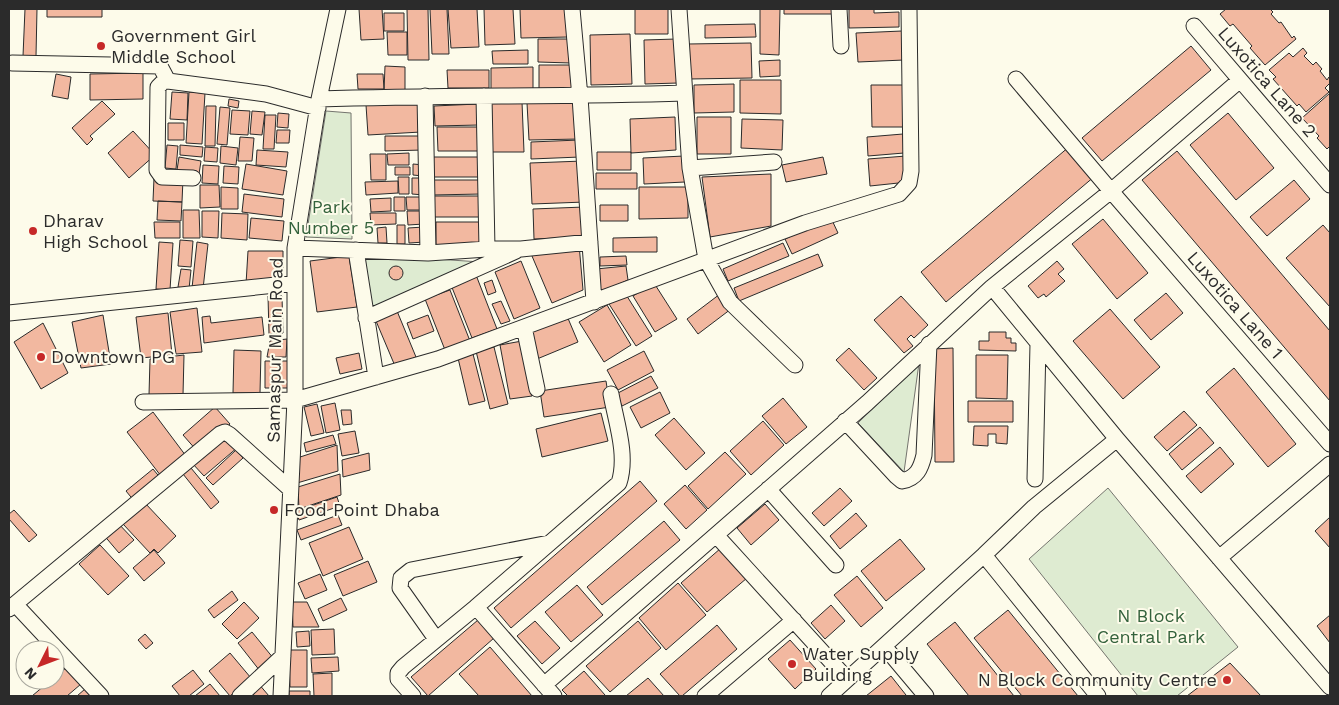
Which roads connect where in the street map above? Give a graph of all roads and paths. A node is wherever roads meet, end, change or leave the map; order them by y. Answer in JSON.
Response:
{"nodes":[{"id":1,"x":338,"y":9,"type":"edge"},
{"id":2,"x":572,"y":9,"type":"edge"},
{"id":3,"x":679,"y":9,"type":"edge"},
{"id":4,"x":839,"y":9,"type":"edge"},
{"id":5,"x":909,"y":9,"type":"edge"},
{"id":6,"x":1194,"y":26,"type":"dead end"},
{"id":7,"x":841,"y":46,"type":"dead end"},
{"id":8,"x":12,"y":63,"type":"dead end"},
{"id":9,"x":1016,"y":79,"type":"dead end"},
{"id":10,"x":1240,"y":80,"type":"junction"},
{"id":11,"x":168,"y":81,"type":"junction"},
{"id":12,"x":684,"y":93,"type":"junction"},
{"id":13,"x":425,"y":96,"type":"junction"},
{"id":14,"x":484,"y":96,"type":"junction"},
{"id":15,"x":580,"y":97,"type":"junction"},
{"id":16,"x":319,"y":103,"type":"junction"},
{"id":17,"x":774,"y":162,"type":"dead end"},
{"id":18,"x":690,"y":168,"type":"junction"},
{"id":19,"x":193,"y":178,"type":"dead end"},
{"id":20,"x":1330,"y":185,"type":"edge"},
{"id":21,"x":1110,"y":191,"type":"junction"},
{"id":22,"x":590,"y":242,"type":"junction"},
{"id":23,"x":295,"y":248,"type":"junction"},
{"id":24,"x":487,"y":249,"type":"junction"},
{"id":25,"x":521,"y":249,"type":"junction"},
{"id":26,"x":356,"y":250,"type":"junction"},
{"id":27,"x":428,"y":253,"type":"junction"},
{"id":28,"x":706,"y":259,"type":"junction"},
{"id":29,"x":295,"y":283,"type":"junction"},
{"id":30,"x":992,"y":287,"type":"junction"},
{"id":31,"x":594,"y":302,"type":"junction"},
{"id":32,"x":9,"y":313,"type":"edge"},
{"id":33,"x":366,"y":318,"type":"junction"},
{"id":34,"x":524,"y":327,"type":"junction"},
{"id":35,"x":929,"y":344,"type":"junction"},
{"id":36,"x":1038,"y":344,"type":"junction"},
{"id":37,"x":795,"y":365,"type":"dead end"},
{"id":38,"x":376,"y":377,"type":"junction"},
{"id":39,"x":537,"y":389,"type":"dead end"},
{"id":40,"x":611,"y":394,"type":"dead end"},
{"id":41,"x":295,"y":400,"type":"junction"},
{"id":42,"x":143,"y":402,"type":"dead end"},
{"id":43,"x":845,"y":421,"type":"junction"},
{"id":44,"x":1117,"y":439,"type":"junction"},
{"id":45,"x":1330,"y":444,"type":"edge"},
{"id":46,"x":1330,"y":464,"type":"edge"},
{"id":47,"x":1035,"y":479,"type":"dead end"},
{"id":48,"x":290,"y":489,"type":"junction"},
{"id":49,"x":768,"y":489,"type":"junction"},
{"id":50,"x":716,"y":535,"type":"junction"},
{"id":51,"x":549,"y":543,"type":"junction"},
{"id":52,"x":984,"y":555,"type":"junction"},
{"id":53,"x":1219,"y":558,"type":"junction"},
{"id":54,"x":836,"y":565,"type":"dead end"},
{"id":55,"x":12,"y":606,"type":"edge"},
{"id":56,"x":476,"y":607,"type":"junction"},
{"id":57,"x":794,"y":620,"type":"junction"},
{"id":58,"x":436,"y":640,"type":"junction"},
{"id":59,"x":884,"y":646,"type":"junction"},
{"id":60,"x":283,"y":656,"type":"junction"},
{"id":61,"x":847,"y":679,"type":"junction"},
{"id":62,"x":1330,"y":687,"type":"edge"},
{"id":63,"x":549,"y":691,"type":"edge"},
{"id":64,"x":101,"y":696,"type":"edge"},
{"id":65,"x":240,"y":696,"type":"edge"},
{"id":66,"x":281,"y":696,"type":"edge"},
{"id":67,"x":413,"y":696,"type":"edge"},
{"id":68,"x":705,"y":696,"type":"edge"},
{"id":69,"x":829,"y":696,"type":"edge"},
{"id":70,"x":926,"y":696,"type":"edge"},
{"id":71,"x":1098,"y":696,"type":"edge"}],
"edges":[{"from":1,"to":16,"type":"street","name":"Samaspur Main Road"},
{"from":2,"to":15,"type":"street"},
{"from":3,"to":12,"type":"street"},
{"from":4,"to":7,"type":"street"},
{"from":5,"to":28,"type":"street"},
{"from":6,"to":10,"type":"street","name":"Luxotica Lane 2"},
{"from":8,"to":11,"type":"street"},
{"from":9,"to":21,"type":"street","name":"Luxotica Lane 1"},
{"from":10,"to":20,"type":"street","name":"Luxotica Lane 2"},
{"from":10,"to":21,"type":"street"},
{"from":11,"to":16,"type":"street"},
{"from":11,"to":19,"type":"street"},
{"from":12,"to":15,"type":"street"},
{"from":12,"to":18,"type":"street"},
{"from":13,"to":14,"type":"street"},
{"from":13,"to":16,"type":"street"},
{"from":13,"to":27,"type":"street"},
{"from":14,"to":15,"type":"street"},
{"from":14,"to":24,"type":"street"},
{"from":15,"to":22,"type":"street"},
{"from":16,"to":23,"type":"street","name":"Samaspur Main Road"},
{"from":17,"to":18,"type":"street"},
{"from":18,"to":28,"type":"street"},
{"from":21,"to":30,"type":"street"},
{"from":21,"to":45,"type":"street","name":"Luxotica Lane 1"},
{"from":22,"to":25,"type":"street"},
{"from":22,"to":31,"type":"street"},
{"from":23,"to":26,"type":"street"},
{"from":23,"to":29,"type":"street","name":"Samaspur Main Road"},
{"from":24,"to":25,"type":"street"},
{"from":24,"to":27,"type":"street"},
{"from":25,"to":33,"type":"street"},
{"from":26,"to":27,"type":"street"},
{"from":26,"to":33,"type":"street"},
{"from":28,"to":31,"type":"street"},
{"from":28,"to":37,"type":"street"},
{"from":29,"to":32,"type":"street"},
{"from":29,"to":41,"type":"street","name":"Samaspur Main Road"},
{"from":30,"to":35,"type":"street"},
{"from":30,"to":36,"type":"street"},
{"from":31,"to":34,"type":"street"},
{"from":33,"to":38,"type":"street"},
{"from":34,"to":38,"type":"street"},
{"from":34,"to":39,"type":"street"},
{"from":35,"to":43,"type":"street"},
{"from":35,"to":43,"type":"street"},
{"from":36,"to":44,"type":"street"},
{"from":36,"to":47,"type":"street"},
{"from":38,"to":41,"type":"street"},
{"from":40,"to":51,"type":"street"},
{"from":41,"to":42,"type":"street"},
{"from":41,"to":48,"type":"street","name":"Samaspur Main Road"},
{"from":43,"to":49,"type":"street"},
{"from":44,"to":52,"type":"street"},
{"from":44,"to":53,"type":"street"},
{"from":46,"to":53,"type":"street"},
{"from":48,"to":55,"type":"street"},
{"from":48,"to":60,"type":"street","name":"Samaspur Main Road"},
{"from":49,"to":50,"type":"street"},
{"from":49,"to":54,"type":"street"},
{"from":50,"to":57,"type":"street"},
{"from":50,"to":63,"type":"street"},
{"from":51,"to":56,"type":"street"},
{"from":51,"to":58,"type":"street"},
{"from":52,"to":59,"type":"street"},
{"from":52,"to":71,"type":"street"},
{"from":53,"to":62,"type":"street"},
{"from":55,"to":64,"type":"street"},
{"from":56,"to":58,"type":"street"},
{"from":56,"to":63,"type":"street"},
{"from":57,"to":61,"type":"street"},
{"from":57,"to":68,"type":"street"},
{"from":58,"to":67,"type":"street"},
{"from":59,"to":61,"type":"street"},
{"from":59,"to":70,"type":"street"},
{"from":60,"to":65,"type":"street"},
{"from":60,"to":66,"type":"street","name":"Samaspur Main Road"},
{"from":61,"to":69,"type":"street"}]}
